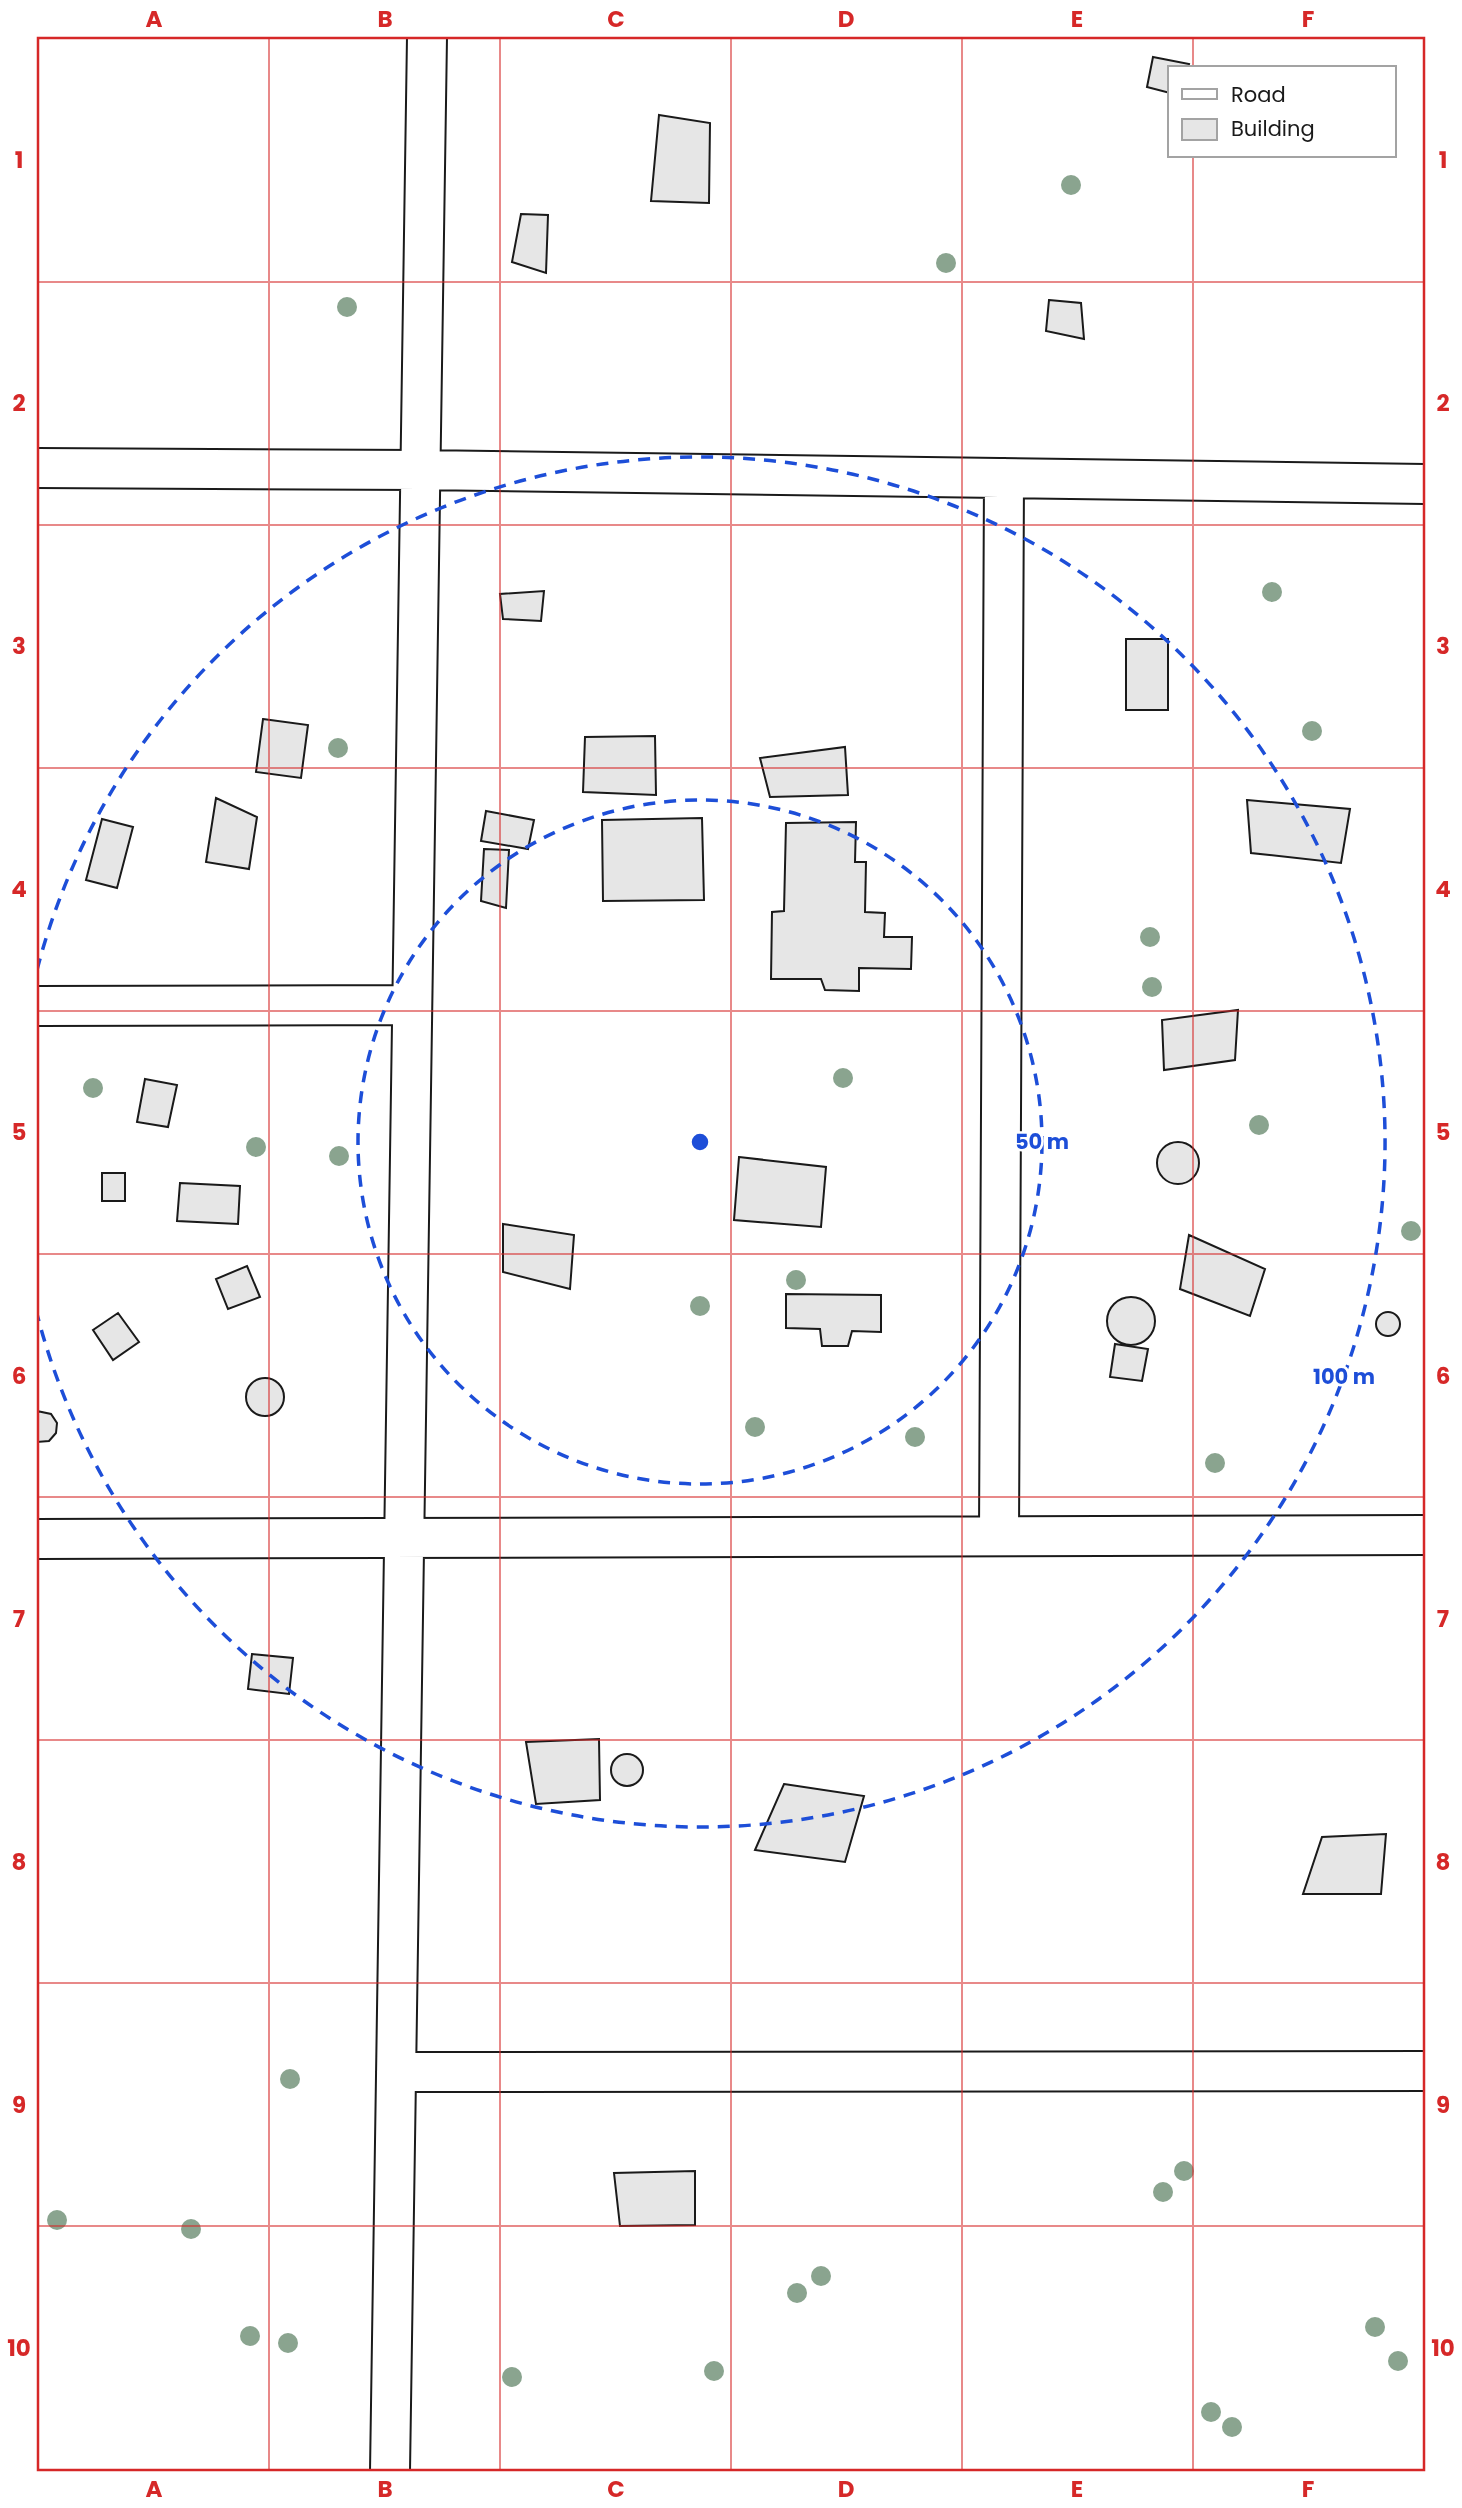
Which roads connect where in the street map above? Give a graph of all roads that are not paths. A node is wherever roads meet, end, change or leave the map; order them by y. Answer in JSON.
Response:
{"nodes":[{"id":1,"x":427,"y":37,"type":"edge"},
{"id":2,"x":37,"y":468,"type":"edge"},
{"id":3,"x":420,"y":470,"type":"junction"},
{"id":4,"x":1004,"y":478,"type":"junction"},
{"id":5,"x":1425,"y":484,"type":"edge"},
{"id":6,"x":412,"y":1005,"type":"junction"},
{"id":7,"x":37,"y":1006,"type":"edge"},
{"id":8,"x":1425,"y":1535,"type":"edge"},
{"id":9,"x":999,"y":1536,"type":"junction"},
{"id":10,"x":405,"y":1537,"type":"junction"},
{"id":11,"x":37,"y":1539,"type":"edge"},
{"id":12,"x":1425,"y":2071,"type":"edge"},
{"id":13,"x":397,"y":2072,"type":"junction"},
{"id":14,"x":390,"y":2471,"type":"edge"}],
"edges":[{"from":1,"to":3,"type":"street"},
{"from":2,"to":3,"type":"street"},
{"from":3,"to":4,"type":"street"},
{"from":3,"to":6,"type":"street"},
{"from":4,"to":5,"type":"street"},
{"from":4,"to":9,"type":"street"},
{"from":6,"to":7,"type":"street"},
{"from":6,"to":10,"type":"street"},
{"from":8,"to":9,"type":"street"},
{"from":9,"to":10,"type":"street"},
{"from":10,"to":11,"type":"street"},
{"from":10,"to":13,"type":"street"},
{"from":12,"to":13,"type":"street"},
{"from":13,"to":14,"type":"street"}]}
